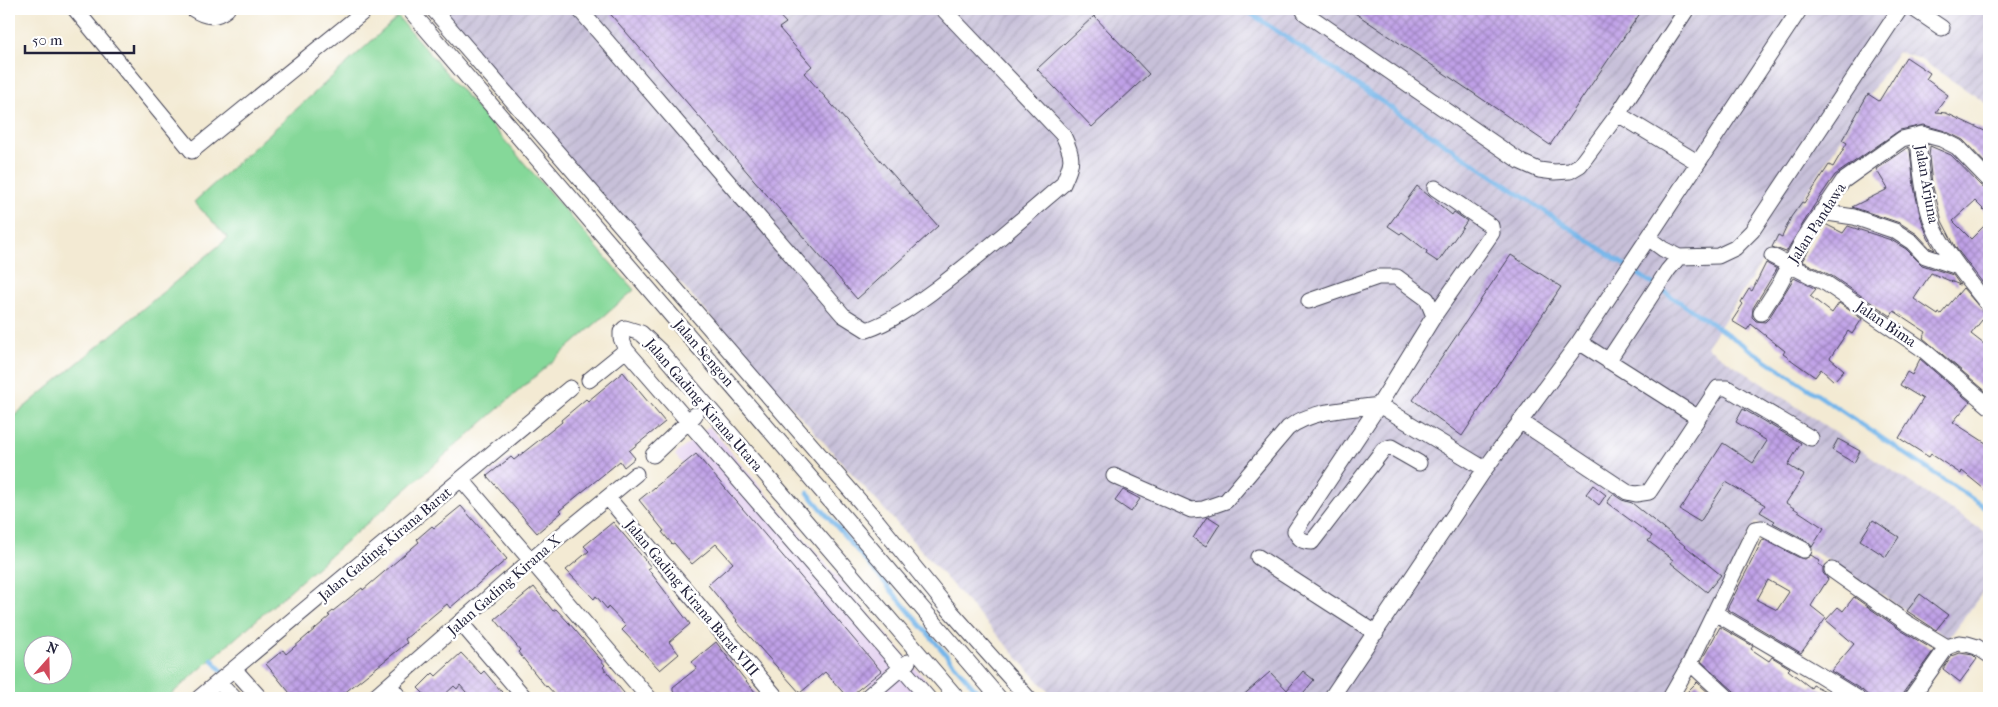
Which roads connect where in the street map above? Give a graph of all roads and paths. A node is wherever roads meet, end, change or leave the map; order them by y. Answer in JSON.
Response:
{"nodes":[{"id":1,"x":76,"y":9,"type":"edge"},
{"id":2,"x":193,"y":9,"type":"edge"},
{"id":3,"x":227,"y":9,"type":"edge"},
{"id":4,"x":409,"y":9,"type":"edge"},
{"id":5,"x":433,"y":9,"type":"edge"},
{"id":6,"x":579,"y":9,"type":"edge"},
{"id":7,"x":943,"y":9,"type":"edge"},
{"id":8,"x":1303,"y":9,"type":"edge"},
{"id":9,"x":1688,"y":9,"type":"edge"},
{"id":10,"x":1800,"y":9,"type":"edge"},
{"id":11,"x":1900,"y":9,"type":"edge"},
{"id":12,"x":1914,"y":9,"type":"edge"},
{"id":13,"x":362,"y":13,"type":"dead end"},
{"id":14,"x":1942,"y":28,"type":"dead end"},
{"id":15,"x":1618,"y":114,"type":"junction"},
{"id":16,"x":1919,"y":135,"type":"junction"},
{"id":17,"x":1697,"y":162,"type":"junction"},
{"id":18,"x":1989,"y":180,"type":"edge"},
{"id":19,"x":1435,"y":188,"type":"dead end"},
{"id":20,"x":1821,"y":212,"type":"junction"},
{"id":21,"x":1646,"y":241,"type":"junction"},
{"id":22,"x":1772,"y":256,"type":"dead end"},
{"id":23,"x":1679,"y":257,"type":"junction"},
{"id":24,"x":1790,"y":264,"type":"junction"},
{"id":25,"x":1958,"y":267,"type":"junction"},
{"id":26,"x":1309,"y":301,"type":"dead end"},
{"id":27,"x":1989,"y":306,"type":"edge"},
{"id":28,"x":1761,"y":313,"type":"dead end"},
{"id":29,"x":1434,"y":316,"type":"junction"},
{"id":30,"x":1579,"y":342,"type":"junction"},
{"id":31,"x":626,"y":350,"type":"junction"},
{"id":32,"x":1608,"y":361,"type":"junction"},
{"id":33,"x":589,"y":380,"type":"dead end"},
{"id":34,"x":570,"y":388,"type":"dead end"},
{"id":35,"x":1379,"y":405,"type":"junction"},
{"id":36,"x":706,"y":406,"type":"junction"},
{"id":37,"x":1989,"y":406,"type":"edge"},
{"id":38,"x":1697,"y":418,"type":"junction"},
{"id":39,"x":689,"y":421,"type":"junction"},
{"id":40,"x":1520,"y":422,"type":"junction"},
{"id":41,"x":1810,"y":438,"type":"dead end"},
{"id":42,"x":653,"y":455,"type":"dead end"},
{"id":43,"x":1419,"y":463,"type":"dead end"},
{"id":44,"x":1485,"y":469,"type":"junction"},
{"id":45,"x":636,"y":474,"type":"dead end"},
{"id":46,"x":1114,"y":476,"type":"dead end"},
{"id":47,"x":462,"y":480,"type":"junction"},
{"id":48,"x":608,"y":498,"type":"junction"},
{"id":49,"x":1804,"y":550,"type":"dead end"},
{"id":50,"x":1258,"y":556,"type":"dead end"},
{"id":51,"x":530,"y":560,"type":"junction"},
{"id":52,"x":1832,"y":570,"type":"dead end"},
{"id":53,"x":1715,"y":613,"type":"junction"},
{"id":54,"x":461,"y":623,"type":"junction"},
{"id":55,"x":1376,"y":633,"type":"junction"},
{"id":56,"x":1953,"y":645,"type":"junction"},
{"id":57,"x":919,"y":653,"type":"junction"},
{"id":58,"x":1989,"y":655,"type":"edge"},
{"id":59,"x":1690,"y":663,"type":"junction"},
{"id":60,"x":902,"y":667,"type":"junction"},
{"id":61,"x":234,"y":668,"type":"junction"},
{"id":62,"x":219,"y":682,"type":"junction"},
{"id":63,"x":388,"y":685,"type":"junction"},
{"id":64,"x":199,"y":698,"type":"edge"},
{"id":65,"x":234,"y":698,"type":"edge"},
{"id":66,"x":260,"y":698,"type":"edge"},
{"id":67,"x":374,"y":698,"type":"edge"},
{"id":68,"x":400,"y":698,"type":"edge"},
{"id":69,"x":525,"y":698,"type":"edge"},
{"id":70,"x":649,"y":698,"type":"edge"},
{"id":71,"x":777,"y":698,"type":"edge"},
{"id":72,"x":866,"y":698,"type":"edge"},
{"id":73,"x":928,"y":698,"type":"edge"},
{"id":74,"x":957,"y":698,"type":"edge"},
{"id":75,"x":999,"y":698,"type":"edge"},
{"id":76,"x":1028,"y":698,"type":"edge"},
{"id":77,"x":1331,"y":698,"type":"edge"},
{"id":78,"x":1670,"y":698,"type":"edge"},
{"id":79,"x":1728,"y":698,"type":"edge"},
{"id":80,"x":1857,"y":698,"type":"edge"},
{"id":81,"x":1911,"y":698,"type":"edge"}],
"edges":[{"from":1,"to":13,"type":"street"},
{"from":2,"to":3,"type":"street"},
{"from":4,"to":75,"type":"street","name":"Jalan Sengon"},
{"from":5,"to":76,"type":"street"},
{"from":6,"to":7,"type":"street"},
{"from":8,"to":15,"type":"street"},
{"from":9,"to":15,"type":"street"},
{"from":10,"to":17,"type":"street"},
{"from":11,"to":23,"type":"street"},
{"from":12,"to":14,"type":"street"},
{"from":15,"to":17,"type":"street"},
{"from":16,"to":18,"type":"street"},
{"from":16,"to":20,"type":"street","name":"Jalan Pandawa"},
{"from":16,"to":25,"type":"street","name":"Jalan Arjuna"},
{"from":17,"to":21,"type":"street"},
{"from":19,"to":29,"type":"street"},
{"from":20,"to":24,"type":"street","name":"Jalan Pandawa"},
{"from":20,"to":25,"type":"street"},
{"from":21,"to":23,"type":"street"},
{"from":21,"to":30,"type":"street"},
{"from":22,"to":24,"type":"street","name":"Jalan Bima"},
{"from":23,"to":32,"type":"street"},
{"from":24,"to":28,"type":"street","name":"Jalan Pandawa"},
{"from":24,"to":37,"type":"street","name":"Jalan Bima"},
{"from":25,"to":27,"type":"street","name":"Jalan Arjuna"},
{"from":26,"to":29,"type":"street"},
{"from":29,"to":35,"type":"street"},
{"from":30,"to":32,"type":"street"},
{"from":30,"to":40,"type":"street"},
{"from":31,"to":33,"type":"street"},
{"from":31,"to":36,"type":"street","name":"Jalan Gading Kirana Utara"},
{"from":31,"to":39,"type":"street","name":"Jalan Gading Kirana Utara"},
{"from":32,"to":38,"type":"street"},
{"from":34,"to":47,"type":"street","name":"Jalan Gading Kirana Barat"},
{"from":35,"to":43,"type":"street"},
{"from":35,"to":44,"type":"street"},
{"from":35,"to":46,"type":"street"},
{"from":36,"to":39,"type":"street"},
{"from":36,"to":57,"type":"street","name":"Jalan Gading Kirana Utara"},
{"from":38,"to":40,"type":"street"},
{"from":38,"to":41,"type":"street"},
{"from":39,"to":42,"type":"street"},
{"from":39,"to":60,"type":"street","name":"Jalan Gading Kirana Utara"},
{"from":40,"to":44,"type":"street"},
{"from":44,"to":55,"type":"street"},
{"from":45,"to":48,"type":"street","name":"Jalan Gading Kirana X"},
{"from":47,"to":51,"type":"street"},
{"from":47,"to":61,"type":"street","name":"Jalan Gading Kirana Barat"},
{"from":48,"to":51,"type":"street","name":"Jalan Gading Kirana X"},
{"from":48,"to":71,"type":"street","name":"Jalan Gading Kirana Barat VIII"},
{"from":49,"to":53,"type":"street"},
{"from":50,"to":55,"type":"street"},
{"from":51,"to":54,"type":"street","name":"Jalan Gading Kirana X"},
{"from":51,"to":70,"type":"street"},
{"from":52,"to":56,"type":"street"},
{"from":53,"to":59,"type":"street"},
{"from":53,"to":80,"type":"street"},
{"from":54,"to":63,"type":"street","name":"Jalan Gading Kirana X"},
{"from":54,"to":69,"type":"street"},
{"from":55,"to":77,"type":"street"},
{"from":56,"to":58,"type":"street"},
{"from":56,"to":81,"type":"street"},
{"from":57,"to":60,"type":"street"},
{"from":57,"to":74,"type":"street","name":"Jalan Gading Kirana Utara"},
{"from":59,"to":78,"type":"street"},
{"from":59,"to":79,"type":"street"},
{"from":60,"to":72,"type":"street"},
{"from":60,"to":73,"type":"street","name":"Jalan Gading Kirana Utara"},
{"from":61,"to":62,"type":"street","name":"Jalan Gading Kirana Barat"},
{"from":61,"to":66,"type":"street"},
{"from":62,"to":64,"type":"street","name":"Jalan Gading Kirana Barat"},
{"from":62,"to":65,"type":"street"},
{"from":63,"to":67,"type":"street","name":"Jalan Gading Kirana X"},
{"from":63,"to":68,"type":"street"}]}
